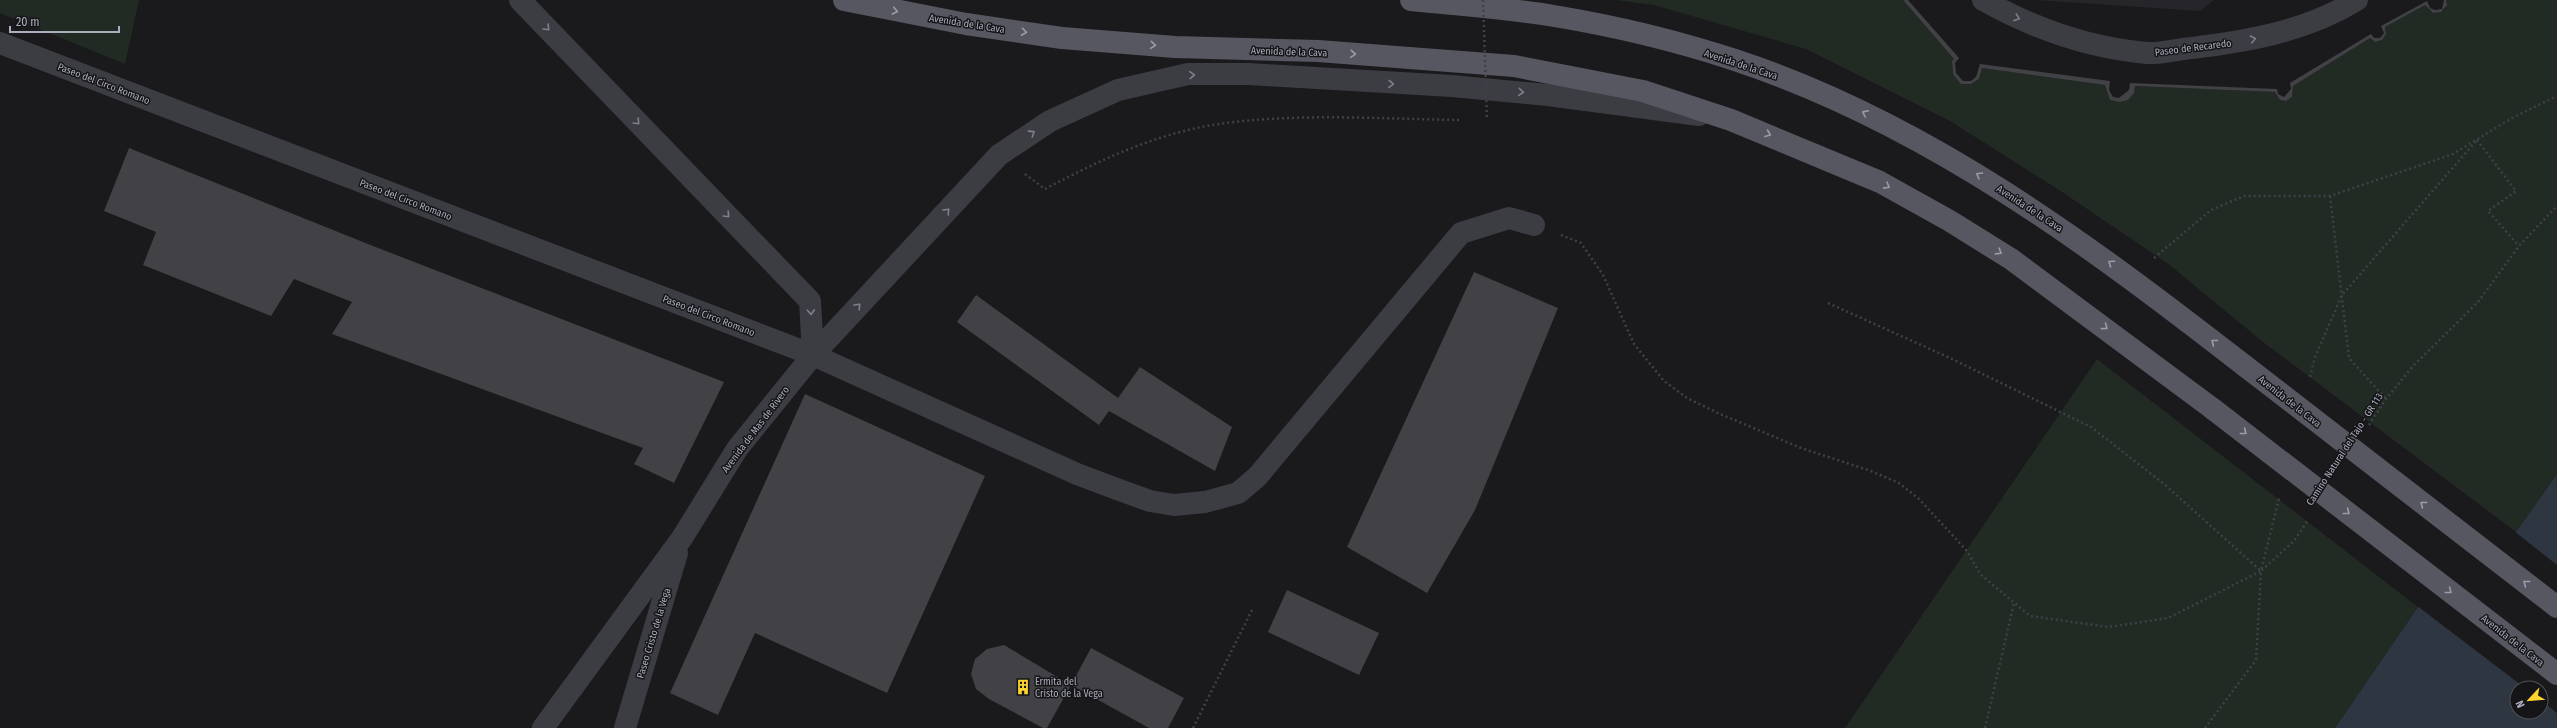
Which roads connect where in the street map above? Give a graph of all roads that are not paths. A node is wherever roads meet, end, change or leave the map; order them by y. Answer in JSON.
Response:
{"nodes":[{"id":1,"x":520,"y":0,"type":"edge"},
{"id":2,"x":844,"y":0,"type":"edge"},
{"id":3,"x":1410,"y":0,"type":"edge"},
{"id":4,"x":1983,"y":0,"type":"edge"},
{"id":5,"x":2357,"y":0,"type":"edge"},
{"id":6,"x":0,"y":43,"type":"edge"},
{"id":7,"x":1731,"y":120,"type":"junction"},
{"id":8,"x":999,"y":155,"type":"joint"},
{"id":9,"x":1534,"y":225,"type":"road end"},
{"id":10,"x":813,"y":355,"type":"junction"},
{"id":11,"x":682,"y":538,"type":"junction"},
{"id":12,"x":2557,"y":607,"type":"edge"},
{"id":13,"x":2557,"y":674,"type":"edge"},
{"id":14,"x":543,"y":728,"type":"edge"},
{"id":15,"x":625,"y":728,"type":"edge"}],
"edges":[{"from":1,"to":10,"type":"street","one_way":true},
{"from":2,"to":7,"type":"main road","name":"Avenida de la Cava","one_way":true},
{"from":12,"to":3,"type":"main road","name":"Avenida de la Cava","one_way":true,"bridge":true},
{"from":4,"to":5,"type":"street","name":"Paseo de Recaredo","one_way":true},
{"from":6,"to":10,"type":"street","name":"Paseo del Circo Romano"},
{"from":8,"to":7,"type":"street","name":"Avenida de la Cava","one_way":true},
{"from":7,"to":13,"type":"main road","name":"Avenida de la Cava","one_way":true,"bridge":true},
{"from":10,"to":8,"type":"street","name":"Avenida de Mas de Rivero","one_way":true},
{"from":9,"to":10,"type":"street","name":"Paseo del Circo Romano"},
{"from":10,"to":11,"type":"street","name":"Avenida de Mas de Rivero"},
{"from":11,"to":14,"type":"street","name":"Avenida de Mas de Rivero"},
{"from":11,"to":15,"type":"street","name":"Paseo Cristo de la Vega"}]}
